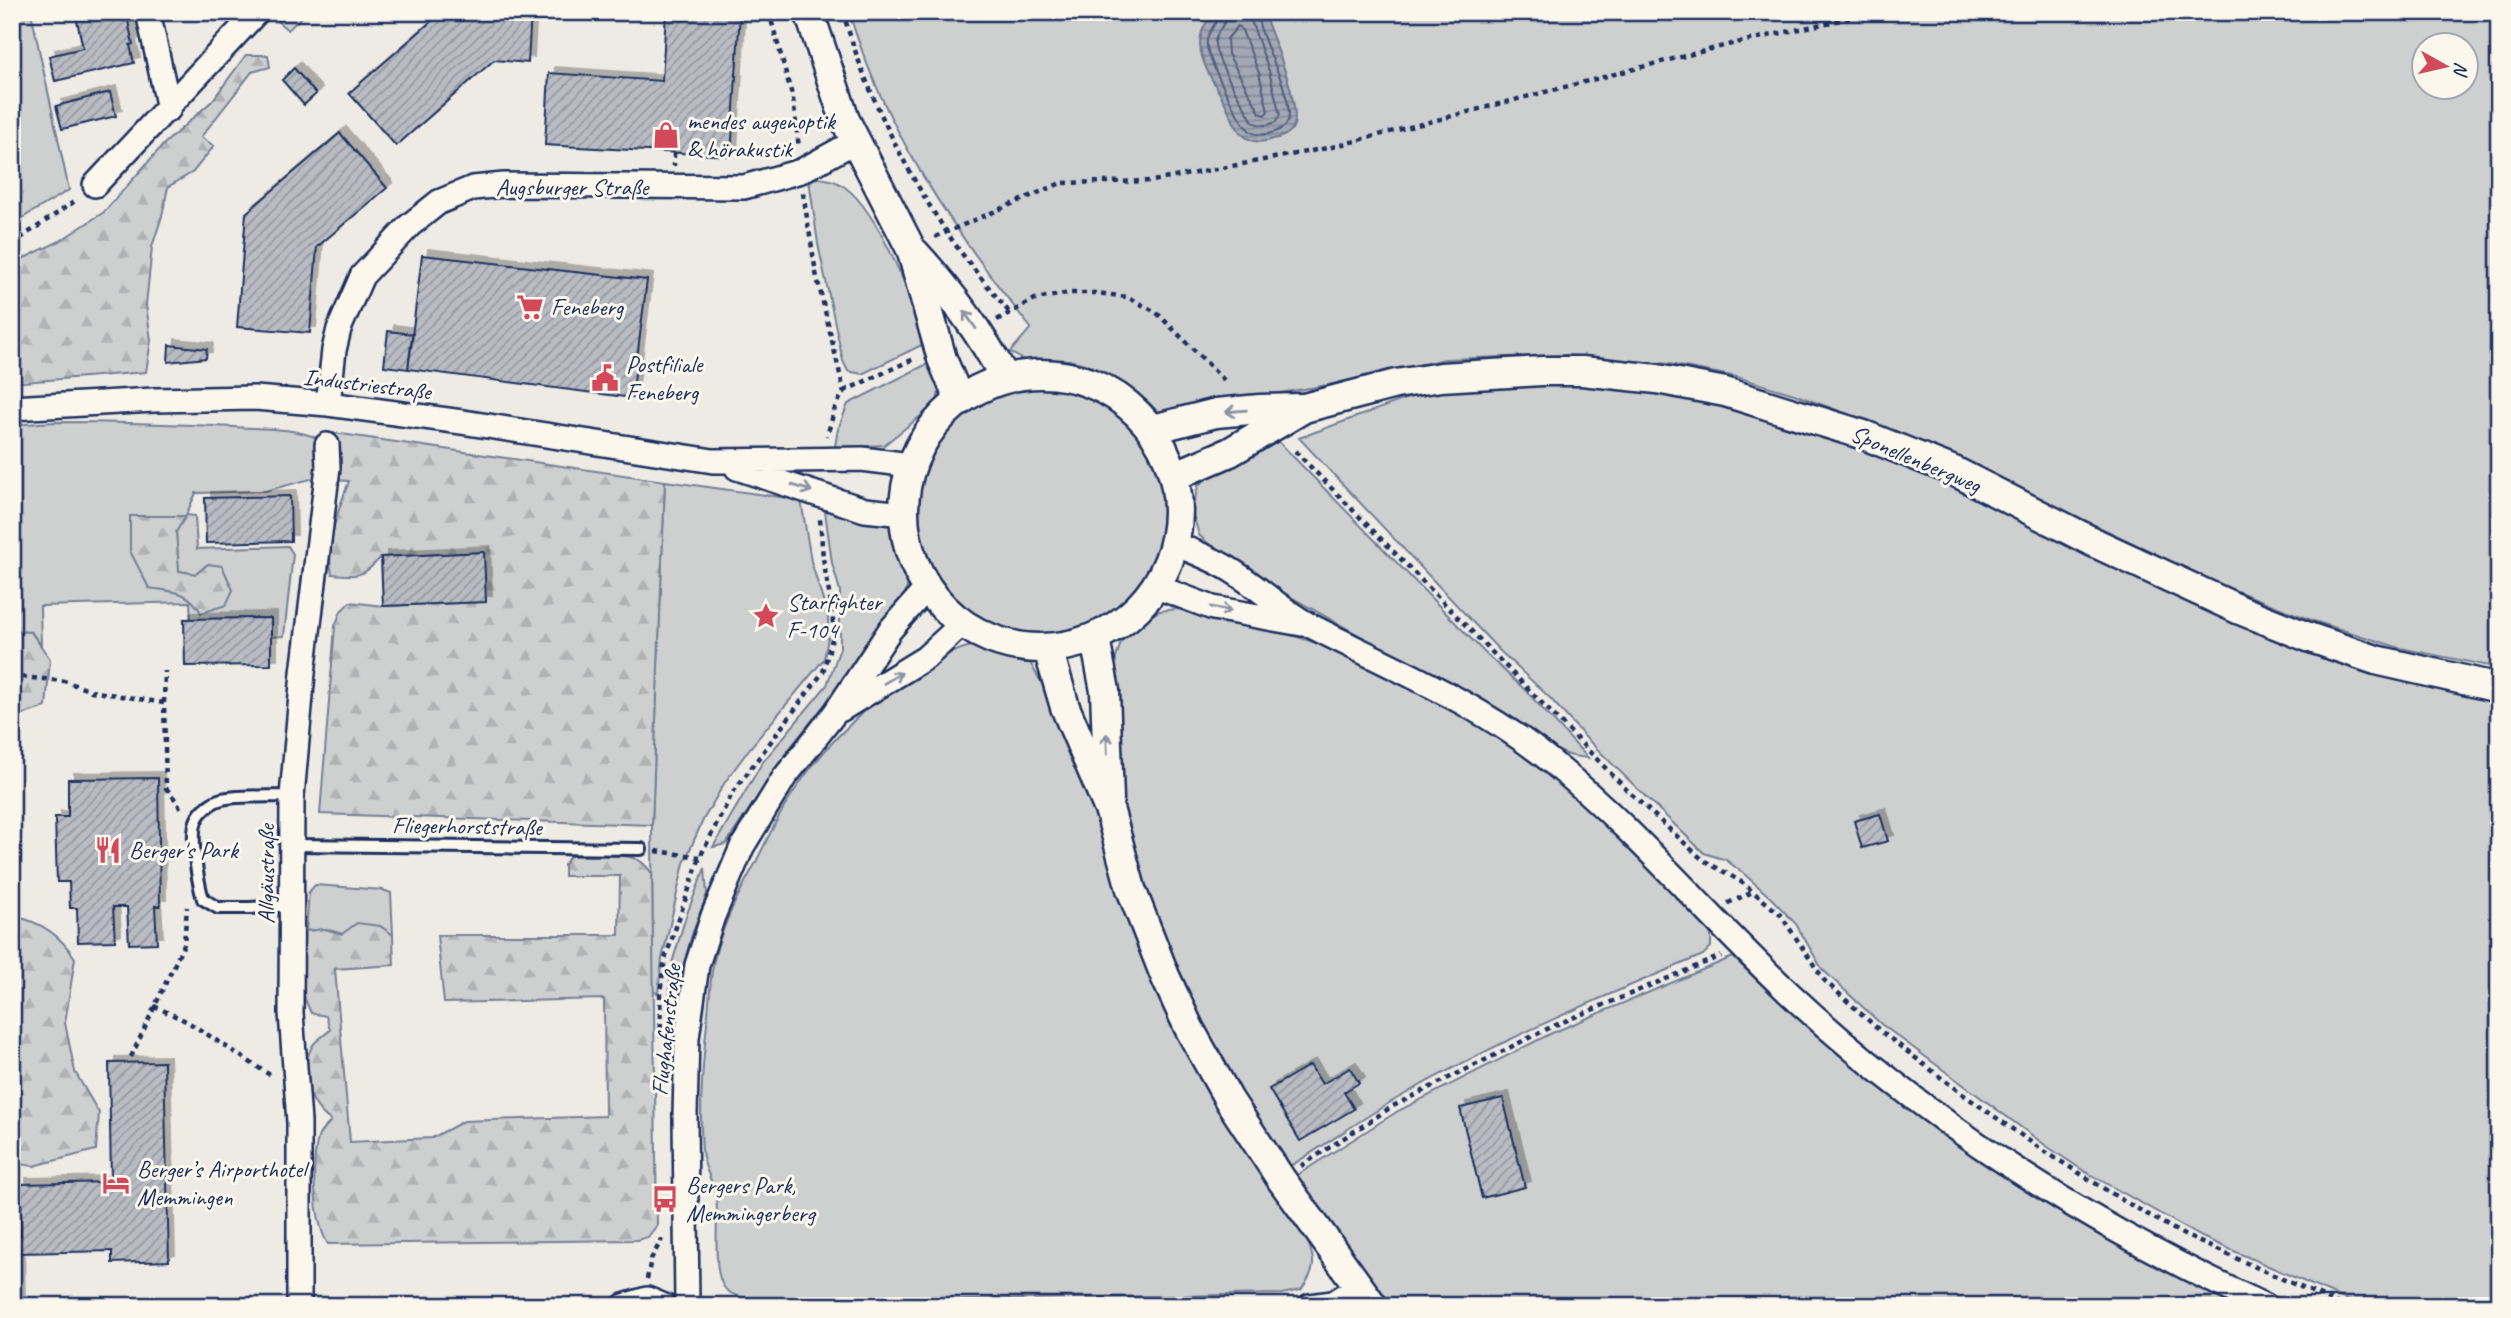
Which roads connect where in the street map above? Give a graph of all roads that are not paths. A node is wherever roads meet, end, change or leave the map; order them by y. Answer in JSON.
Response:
{"nodes":[{"id":1,"x":148,"y":12,"type":"edge"},
{"id":2,"x":257,"y":12,"type":"edge"},
{"id":3,"x":809,"y":12,"type":"edge"},
{"id":4,"x":169,"y":109,"type":"junction"},
{"id":5,"x":856,"y":141,"type":"junction"},
{"id":6,"x":95,"y":186,"type":"road end"},
{"id":7,"x":911,"y":248,"type":"junction"},
{"id":8,"x":1005,"y":378,"type":"junction"},
{"id":9,"x":959,"y":399,"type":"junction"},
{"id":10,"x":328,"y":404,"type":"junction"},
{"id":11,"x":12,"y":408,"type":"edge"},
{"id":12,"x":1304,"y":408,"type":"junction"},
{"id":13,"x":1153,"y":429,"type":"junction"},
{"id":14,"x":327,"y":445,"type":"dead end"},
{"id":15,"x":713,"y":461,"type":"junction"},
{"id":16,"x":910,"y":465,"type":"junction"},
{"id":17,"x":1174,"y":477,"type":"junction"},
{"id":18,"x":904,"y":514,"type":"junction"},
{"id":19,"x":1175,"y":544,"type":"junction"},
{"id":20,"x":1157,"y":587,"type":"junction"},
{"id":21,"x":926,"y":589,"type":"junction"},
{"id":22,"x":962,"y":624,"type":"junction"},
{"id":23,"x":1309,"y":625,"type":"junction"},
{"id":24,"x":1095,"y":639,"type":"junction"},
{"id":25,"x":1048,"y":649,"type":"junction"},
{"id":26,"x":2499,"y":688,"type":"edge"},
{"id":27,"x":835,"y":713,"type":"junction"},
{"id":28,"x":292,"y":796,"type":"junction"},
{"id":29,"x":1110,"y":812,"type":"junction"},
{"id":30,"x":293,"y":845,"type":"junction"},
{"id":31,"x":641,"y":849,"type":"road end"},
{"id":32,"x":292,"y":905,"type":"junction"},
{"id":33,"x":1366,"y":1297,"type":"edge"},
{"id":34,"x":299,"y":1306,"type":"edge"},
{"id":35,"x":624,"y":1306,"type":"edge"},
{"id":36,"x":664,"y":1306,"type":"edge"},
{"id":37,"x":687,"y":1306,"type":"edge"},
{"id":38,"x":1310,"y":1306,"type":"edge"},
{"id":39,"x":2266,"y":1306,"type":"edge"}],
"edges":[{"from":1,"to":4,"type":"street"},
{"from":2,"to":4,"type":"street"},
{"from":3,"to":5,"type":"street"},
{"from":4,"to":6,"type":"street"},
{"from":5,"to":7,"type":"street"},
{"from":5,"to":10,"type":"street","name":"Augsburger Straße"},
{"from":8,"to":7,"type":"street","one_way":true},
{"from":7,"to":9,"type":"street"},
{"from":8,"to":9,"type":"street"},
{"from":8,"to":13,"type":"street"},
{"from":9,"to":16,"type":"street"},
{"from":10,"to":11,"type":"street","name":"Industriestraße"},
{"from":10,"to":15,"type":"street","name":"Industriestraße"},
{"from":12,"to":13,"type":"street","name":"Sponellenbergweg","one_way":true},
{"from":12,"to":17,"type":"street","name":"Sponellenbergweg"},
{"from":12,"to":26,"type":"street","name":"Sponellenbergweg"},
{"from":13,"to":17,"type":"street"},
{"from":14,"to":28,"type":"street","name":"Allgäustraße"},
{"from":15,"to":16,"type":"street","name":"Industriestraße"},
{"from":15,"to":18,"type":"street","name":"Industriestraße","one_way":true},
{"from":16,"to":18,"type":"street"},
{"from":17,"to":19,"type":"street"},
{"from":18,"to":21,"type":"street"},
{"from":19,"to":20,"type":"street"},
{"from":19,"to":23,"type":"street"},
{"from":20,"to":23,"type":"street","one_way":true},
{"from":20,"to":24,"type":"street"},
{"from":21,"to":22,"type":"street"},
{"from":21,"to":27,"type":"street","name":"Flughafenstraße"},
{"from":22,"to":25,"type":"street"},
{"from":27,"to":22,"type":"street","name":"Flughafenstraße","one_way":true},
{"from":23,"to":39,"type":"street"},
{"from":24,"to":25,"type":"street"},
{"from":29,"to":24,"type":"street","one_way":true},
{"from":25,"to":29,"type":"street"},
{"from":27,"to":37,"type":"street","name":"Flughafenstraße"},
{"from":28,"to":30,"type":"street","name":"Allgäustraße"},
{"from":28,"to":32,"type":"lane"},
{"from":29,"to":33,"type":"street"},
{"from":30,"to":31,"type":"lane","name":"Fliegerhorststraße"},
{"from":30,"to":32,"type":"street","name":"Allgäustraße"},
{"from":32,"to":34,"type":"street","name":"Allgäustraße"},
{"from":33,"to":38,"type":"street"},
{"from":35,"to":36,"type":"street"}]}
